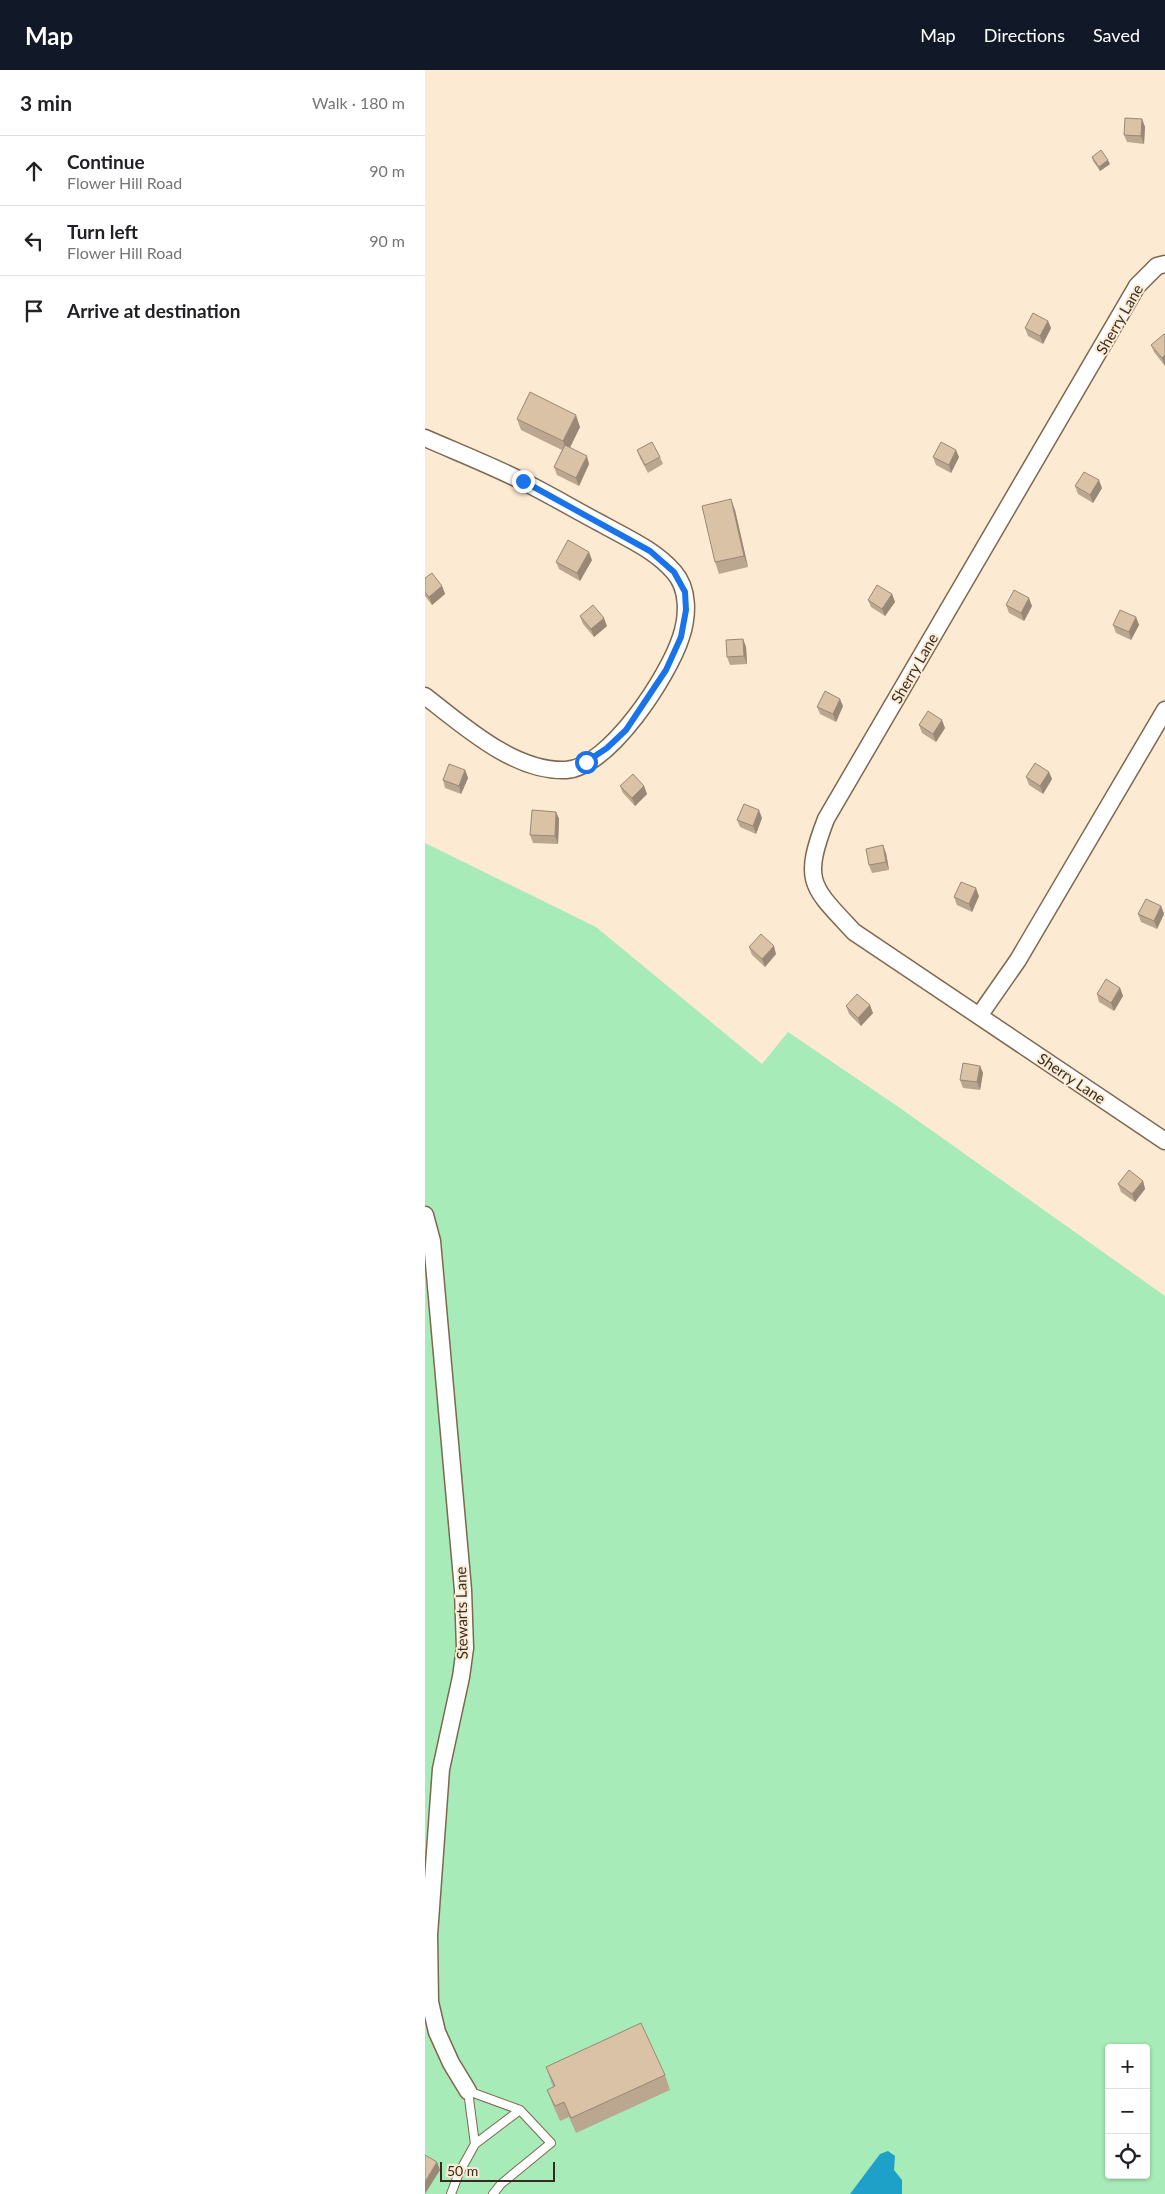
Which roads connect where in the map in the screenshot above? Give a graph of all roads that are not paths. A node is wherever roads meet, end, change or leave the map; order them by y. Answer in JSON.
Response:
{"nodes":[{"id":1,"x":1165,"y":264,"type":"edge"},
{"id":2,"x":425,"y":438,"type":"edge"},
{"id":3,"x":425,"y":696,"type":"edge"},
{"id":4,"x":1165,"y":710,"type":"edge"},
{"id":5,"x":979,"y":1016,"type":"junction"},
{"id":6,"x":1165,"y":1141,"type":"edge"},
{"id":7,"x":425,"y":1215,"type":"edge"},
{"id":8,"x":468,"y":2091,"type":"junction"},
{"id":9,"x":520,"y":2110,"type":"junction"},
{"id":10,"x":475,"y":2144,"type":"junction"},
{"id":11,"x":452,"y":2191,"type":"edge"},
{"id":12,"x":460,"y":2194,"type":"edge"},
{"id":13,"x":493,"y":2194,"type":"edge"}],
"edges":[{"from":1,"to":5,"type":"street","name":"Sherry Lane"},
{"from":2,"to":3,"type":"street"},
{"from":4,"to":5,"type":"street"},
{"from":5,"to":6,"type":"street","name":"Sherry Lane"},
{"from":7,"to":8,"type":"street","name":"Stewarts Lane"},
{"from":8,"to":9,"type":"lane"},
{"from":8,"to":10,"type":"lane"},
{"from":9,"to":10,"type":"lane"},
{"from":9,"to":13,"type":"lane"},
{"from":10,"to":11,"type":"lane"},
{"from":11,"to":12,"type":"lane"}]}
